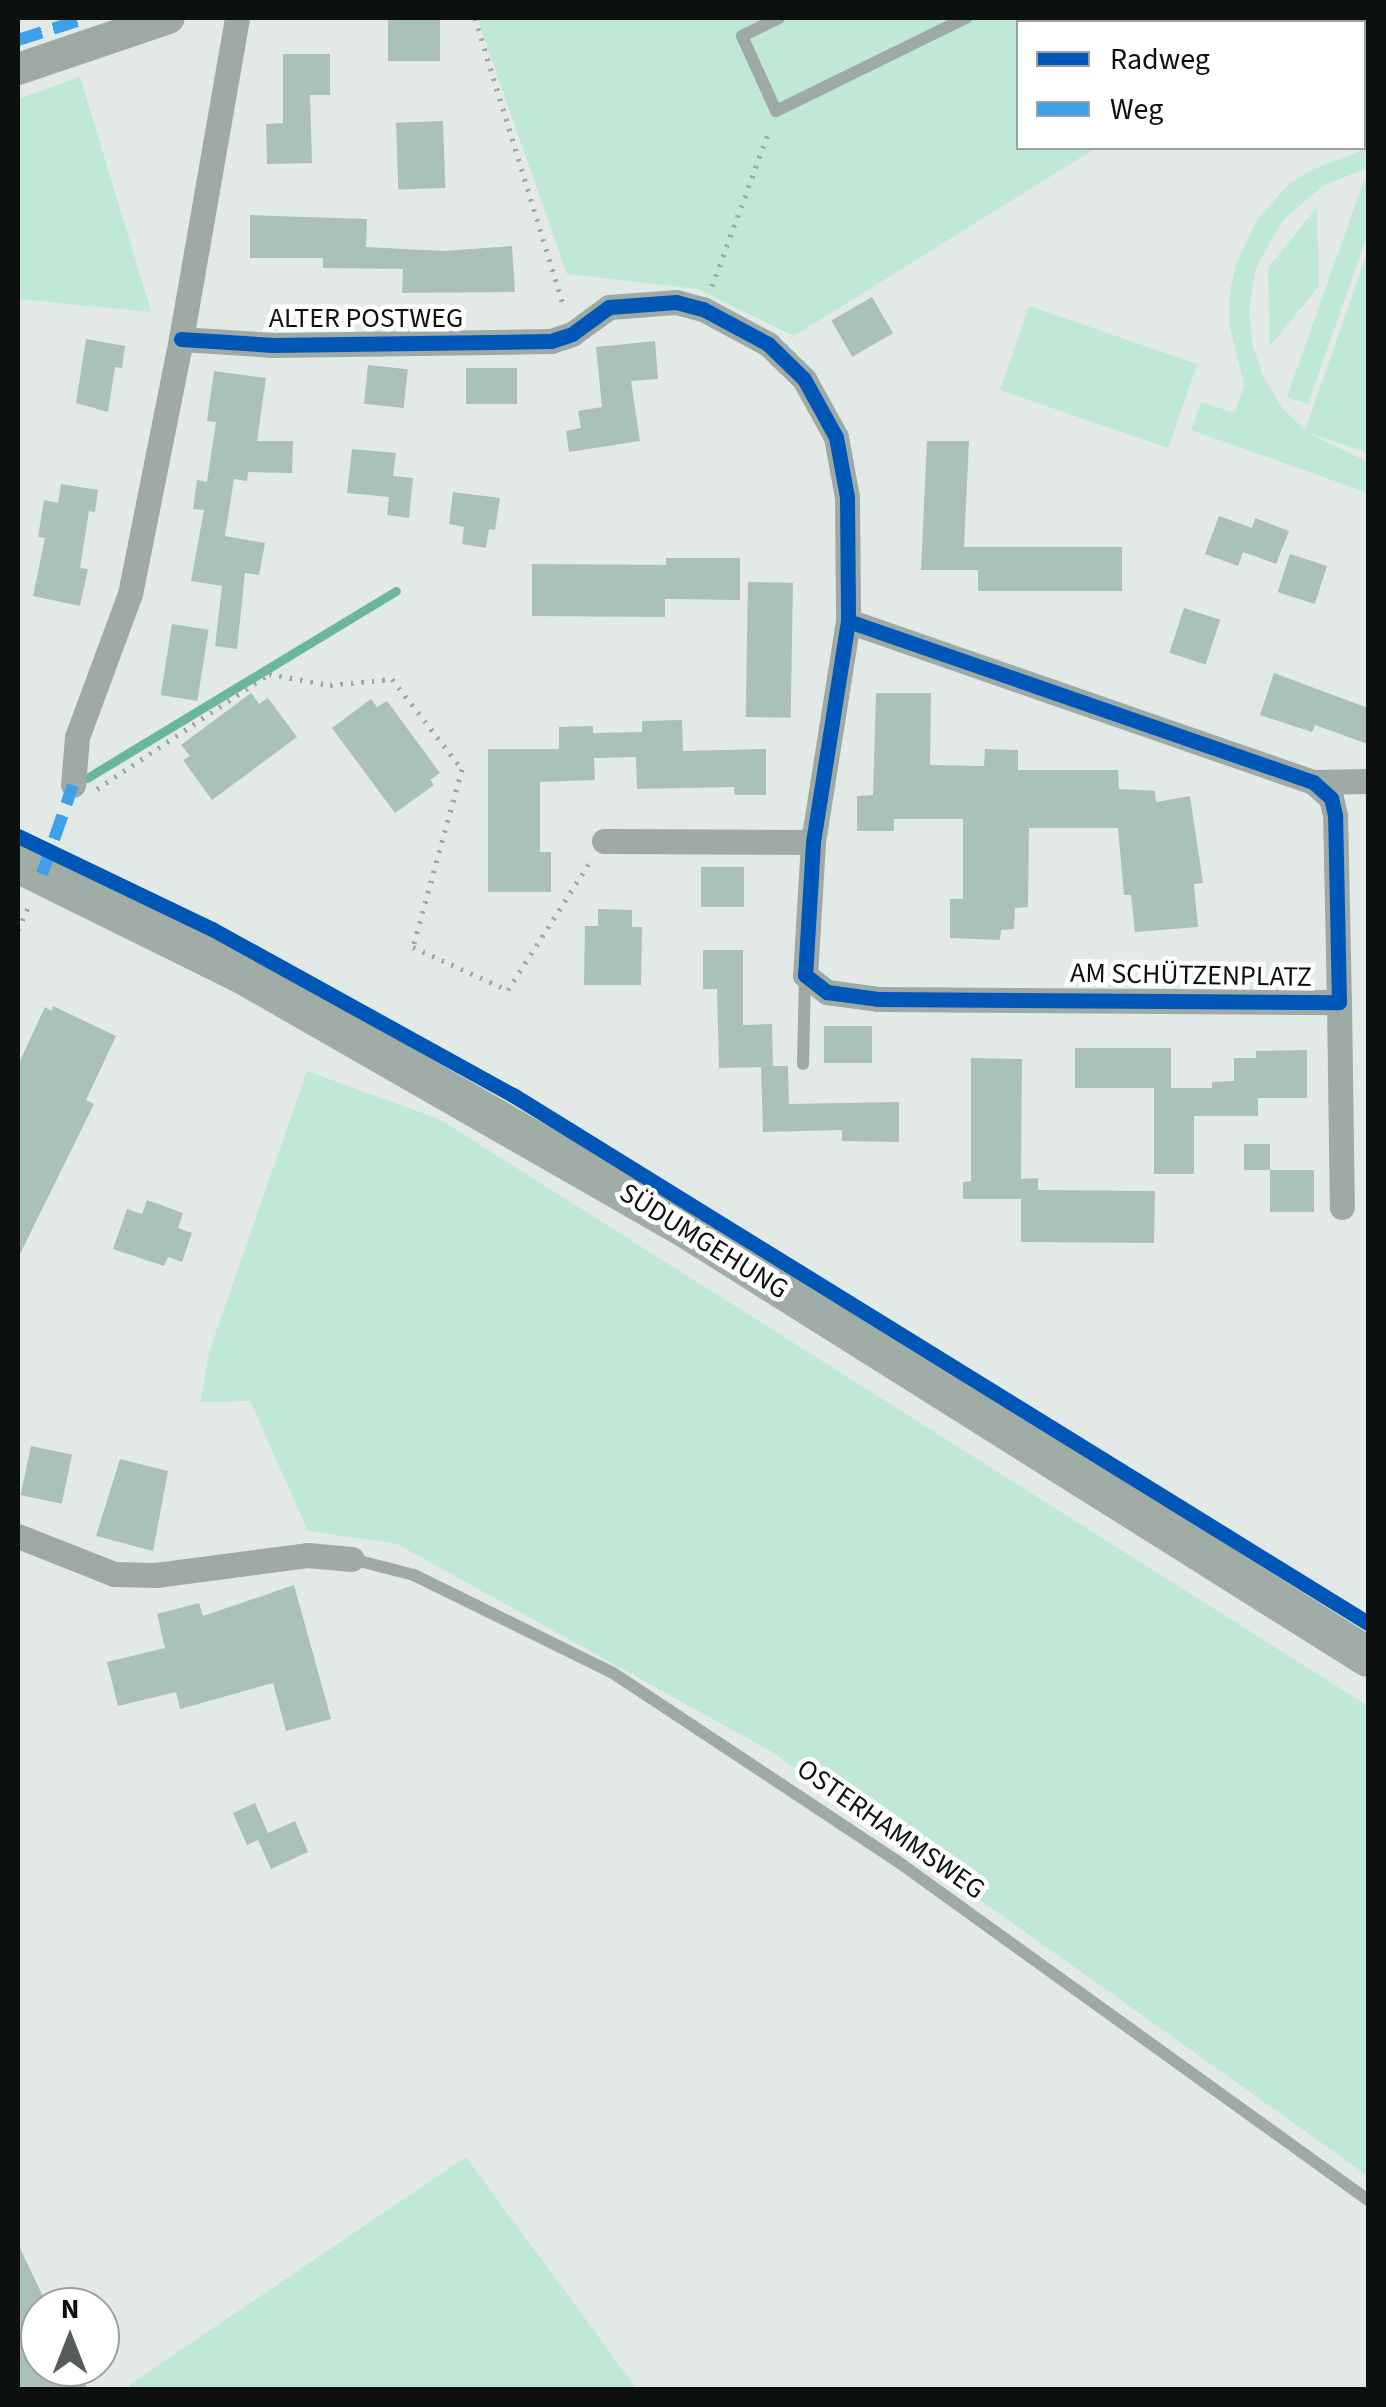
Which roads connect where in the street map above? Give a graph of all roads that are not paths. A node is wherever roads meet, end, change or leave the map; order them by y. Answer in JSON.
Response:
{"nodes":[{"id":1,"x":169,"y":18,"type":"edge"},
{"id":2,"x":237,"y":18,"type":"edge"},
{"id":3,"x":779,"y":18,"type":"edge"},
{"id":4,"x":966,"y":18,"type":"edge"},
{"id":5,"x":18,"y":69,"type":"edge"},
{"id":6,"x":181,"y":339,"type":"junction"},
{"id":7,"x":848,"y":621,"type":"junction"},
{"id":8,"x":1368,"y":781,"type":"edge"},
{"id":9,"x":1313,"y":782,"type":"junction"},
{"id":10,"x":73,"y":786,"type":"road end"},
{"id":11,"x":604,"y":841,"type":"road end"},
{"id":12,"x":813,"y":842,"type":"junction"},
{"id":13,"x":18,"y":863,"type":"edge"},
{"id":14,"x":805,"y":975,"type":"junction"},
{"id":15,"x":1339,"y":1002,"type":"junction"},
{"id":16,"x":803,"y":1064,"type":"dead end"},
{"id":17,"x":1342,"y":1207,"type":"dead end"},
{"id":18,"x":18,"y":1536,"type":"edge"},
{"id":19,"x":352,"y":1559,"type":"joint"},
{"id":20,"x":1368,"y":1657,"type":"edge"},
{"id":21,"x":1368,"y":2200,"type":"edge"}],
"edges":[{"from":1,"to":5,"type":"street"},
{"from":2,"to":6,"type":"street"},
{"from":3,"to":4,"type":"lane"},
{"from":6,"to":7,"type":"street","name":"ALTER POSTWEG"},
{"from":6,"to":10,"type":"street"},
{"from":7,"to":9,"type":"street"},
{"from":7,"to":12,"type":"street"},
{"from":8,"to":9,"type":"street"},
{"from":9,"to":15,"type":"street","name":"AM SCHÜTZENPLATZ"},
{"from":11,"to":12,"type":"street"},
{"from":12,"to":14,"type":"street"},
{"from":13,"to":20,"type":"main road","name":"SÜDUMGEHUNG"},
{"from":14,"to":15,"type":"street","name":"AM SCHÜTZENPLATZ"},
{"from":14,"to":16,"type":"lane"},
{"from":15,"to":17,"type":"street","name":"AM SCHÜTZENPLATZ"},
{"from":18,"to":19,"type":"street"},
{"from":19,"to":21,"type":"lane","name":"OSTERHAMMSWEG"}]}
